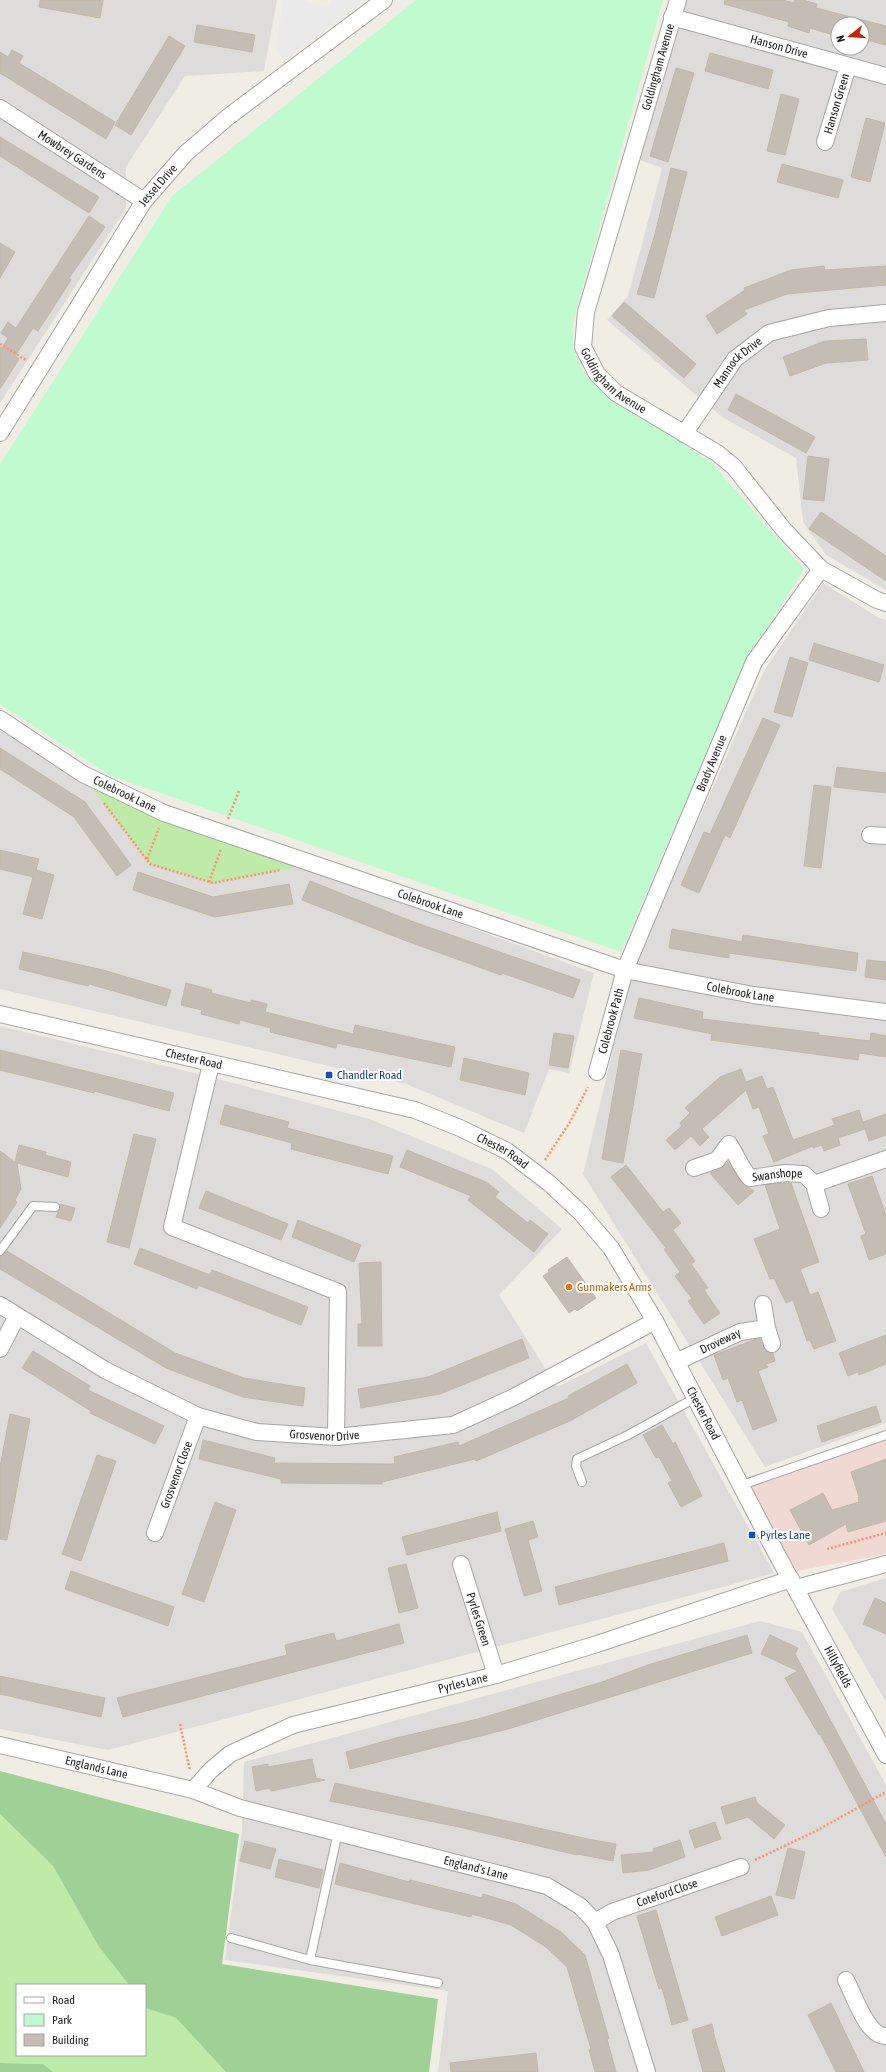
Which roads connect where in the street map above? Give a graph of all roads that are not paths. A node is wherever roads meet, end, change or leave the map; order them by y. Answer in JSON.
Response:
{"nodes":[{"id":1,"x":384,"y":0,"type":"edge"},
{"id":2,"x":678,"y":0,"type":"edge"},
{"id":3,"x":672,"y":17,"type":"junction"},
{"id":4,"x":848,"y":66,"type":"junction"},
{"id":5,"x":886,"y":76,"type":"edge"},
{"id":6,"x":0,"y":108,"type":"edge"},
{"id":7,"x":825,"y":142,"type":"dead end"},
{"id":8,"x":144,"y":201,"type":"junction"},
{"id":9,"x":886,"y":313,"type":"edge"},
{"id":10,"x":0,"y":433,"type":"edge"},
{"id":11,"x":684,"y":434,"type":"junction"},
{"id":12,"x":821,"y":569,"type":"junction"},
{"id":13,"x":886,"y":603,"type":"edge"},
{"id":14,"x":0,"y":719,"type":"edge"},
{"id":15,"x":870,"y":835,"type":"dead end"},
{"id":16,"x":886,"y":836,"type":"edge"},
{"id":17,"x":625,"y":970,"type":"junction"},
{"id":18,"x":886,"y":1012,"type":"edge"},
{"id":19,"x":0,"y":1014,"type":"edge"},
{"id":20,"x":211,"y":1064,"type":"junction"},
{"id":21,"x":597,"y":1072,"type":"dead end"},
{"id":22,"x":886,"y":1159,"type":"edge"},
{"id":23,"x":694,"y":1168,"type":"dead end"},
{"id":24,"x":814,"y":1184,"type":"junction"},
{"id":25,"x":55,"y":1207,"type":"dead end"},
{"id":26,"x":821,"y":1209,"type":"dead end"},
{"id":27,"x":0,"y":1251,"type":"edge"},
{"id":28,"x":763,"y":1304,"type":"dead end"},
{"id":29,"x":0,"y":1305,"type":"edge"},
{"id":30,"x":17,"y":1316,"type":"junction"},
{"id":31,"x":655,"y":1321,"type":"junction"},
{"id":32,"x":767,"y":1328,"type":"junction"},
{"id":33,"x":772,"y":1344,"type":"dead end"},
{"id":34,"x":0,"y":1349,"type":"edge"},
{"id":35,"x":676,"y":1362,"type":"junction"},
{"id":36,"x":695,"y":1398,"type":"junction"},
{"id":37,"x":198,"y":1416,"type":"junction"},
{"id":38,"x":886,"y":1435,"type":"edge"},
{"id":39,"x":336,"y":1437,"type":"junction"},
{"id":40,"x":582,"y":1482,"type":"dead end"},
{"id":41,"x":742,"y":1485,"type":"junction"},
{"id":42,"x":155,"y":1533,"type":"dead end"},
{"id":43,"x":461,"y":1564,"type":"dead end"},
{"id":44,"x":886,"y":1564,"type":"edge"},
{"id":45,"x":793,"y":1583,"type":"junction"},
{"id":46,"x":496,"y":1675,"type":"junction"},
{"id":47,"x":0,"y":1745,"type":"edge"},
{"id":48,"x":886,"y":1756,"type":"edge"},
{"id":49,"x":193,"y":1790,"type":"junction"},
{"id":50,"x":338,"y":1832,"type":"junction"},
{"id":51,"x":741,"y":1867,"type":"road end"},
{"id":52,"x":595,"y":1922,"type":"junction"},
{"id":53,"x":231,"y":1938,"type":"dead end"},
{"id":54,"x":310,"y":1960,"type":"junction"},
{"id":55,"x":846,"y":1980,"type":"dead end"},
{"id":56,"x":438,"y":1983,"type":"dead end"},
{"id":57,"x":886,"y":2036,"type":"edge"},
{"id":58,"x":648,"y":2072,"type":"edge"}],
"edges":[{"from":1,"to":8,"type":"street","name":"Jessel Drive"},
{"from":2,"to":3,"type":"street","name":"Goldingham Avenue"},
{"from":3,"to":4,"type":"street","name":"Hanson Drive"},
{"from":3,"to":11,"type":"street","name":"Goldingham Avenue"},
{"from":4,"to":5,"type":"street","name":"Hanson Drive"},
{"from":4,"to":7,"type":"street","name":"Hanson Green"},
{"from":6,"to":8,"type":"street","name":"Mowbrey Gardens"},
{"from":8,"to":10,"type":"street","name":"Jessel Drive"},
{"from":9,"to":11,"type":"street","name":"Mannock Drive"},
{"from":11,"to":12,"type":"street","name":"Goldingham Avenue"},
{"from":12,"to":13,"type":"street","name":"Goldingham Avenue"},
{"from":12,"to":17,"type":"street","name":"Brady Avenue"},
{"from":14,"to":17,"type":"street","name":"Colebrook Lane"},
{"from":15,"to":16,"type":"street"},
{"from":17,"to":18,"type":"street","name":"Colebrook Lane"},
{"from":17,"to":21,"type":"street","name":"Colebrook Path"},
{"from":19,"to":20,"type":"street","name":"Chester Road"},
{"from":20,"to":31,"type":"street","name":"Chester Road"},
{"from":20,"to":39,"type":"street"},
{"from":22,"to":24,"type":"street","name":"Swanshope"},
{"from":23,"to":24,"type":"street","name":"Swanshope"},
{"from":24,"to":26,"type":"street","name":"Swanshope"},
{"from":25,"to":27,"type":"lane"},
{"from":28,"to":32,"type":"street"},
{"from":29,"to":30,"type":"street","name":"Grosvenor Drive"},
{"from":30,"to":34,"type":"street"},
{"from":30,"to":37,"type":"street","name":"Grosvenor Drive"},
{"from":31,"to":35,"type":"street","name":"Chester Road"},
{"from":31,"to":39,"type":"street","name":"Grosvenor Drive"},
{"from":32,"to":33,"type":"street"},
{"from":32,"to":35,"type":"street","name":"Droveway"},
{"from":35,"to":36,"type":"street","name":"Chester Road"},
{"from":36,"to":40,"type":"lane"},
{"from":36,"to":41,"type":"street","name":"Chester Road"},
{"from":37,"to":39,"type":"street","name":"Grosvenor Drive"},
{"from":37,"to":42,"type":"street","name":"Grosvenor Close"},
{"from":38,"to":41,"type":"lane"},
{"from":41,"to":45,"type":"street","name":"Chester Road"},
{"from":43,"to":46,"type":"street","name":"Pyrles Green"},
{"from":44,"to":45,"type":"street","name":"Pyrles Lane"},
{"from":45,"to":46,"type":"street","name":"Pyrles Lane"},
{"from":45,"to":48,"type":"street","name":"Hillyfields"},
{"from":46,"to":49,"type":"street","name":"Pyrles Lane"},
{"from":47,"to":49,"type":"street","name":"Englands Lane"},
{"from":49,"to":50,"type":"street","name":"England's Lane"},
{"from":50,"to":52,"type":"street","name":"England's Lane"},
{"from":50,"to":54,"type":"lane"},
{"from":51,"to":52,"type":"street","name":"Coteford Close"},
{"from":52,"to":58,"type":"street","name":"England's Lane"},
{"from":53,"to":54,"type":"lane"},
{"from":54,"to":56,"type":"lane"},
{"from":55,"to":57,"type":"street"}]}
